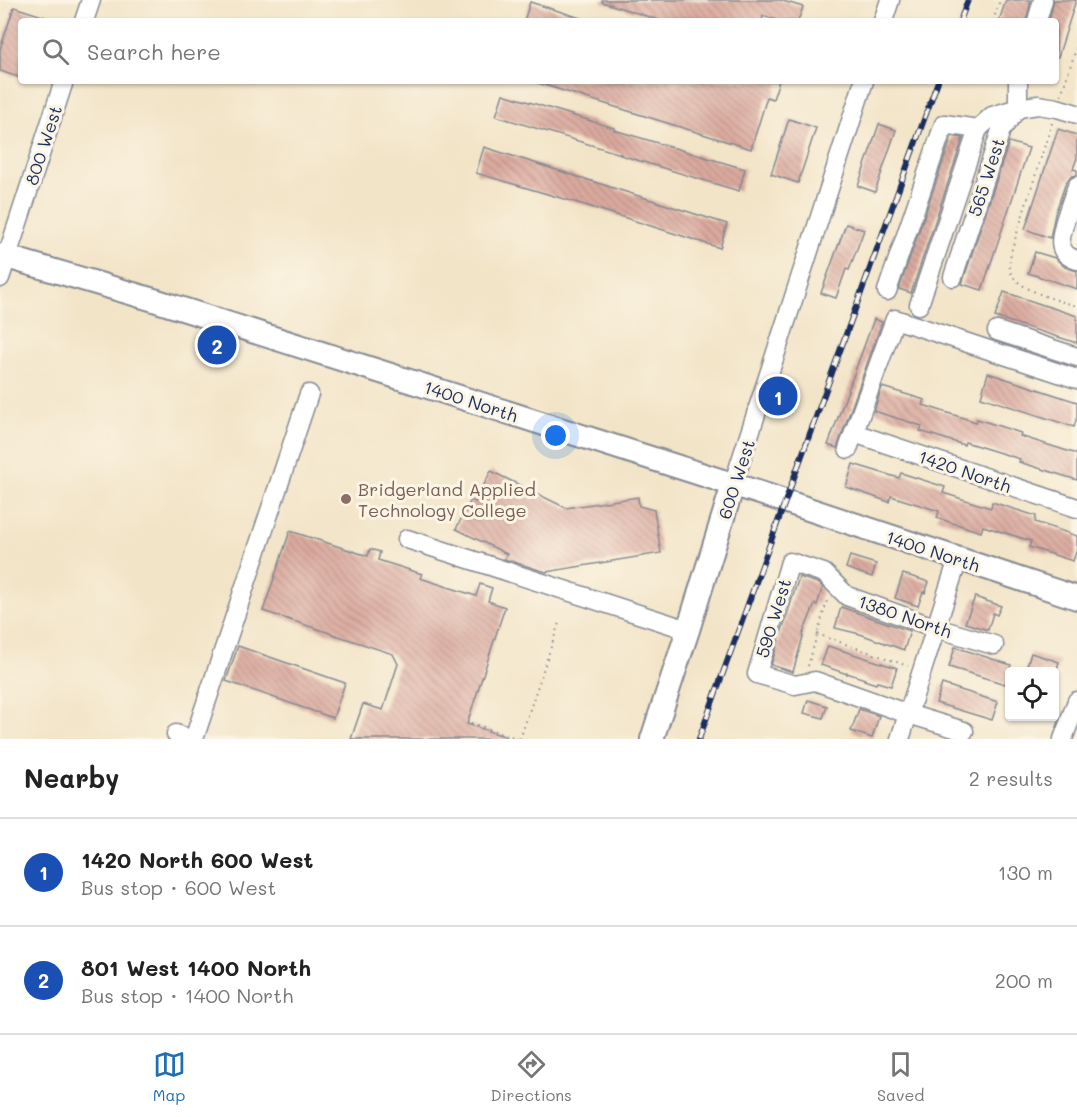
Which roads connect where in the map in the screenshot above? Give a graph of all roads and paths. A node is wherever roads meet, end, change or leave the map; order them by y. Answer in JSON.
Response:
{"nodes":[{"id":1,"x":890,"y":0,"type":"edge"},
{"id":2,"x":1000,"y":0,"type":"edge"},
{"id":3,"x":1043,"y":0,"type":"edge"},
{"id":4,"x":884,"y":18,"type":"edge"},
{"id":5,"x":994,"y":18,"type":"edge"},
{"id":6,"x":1038,"y":18,"type":"edge"},
{"id":7,"x":1077,"y":46,"type":"edge"},
{"id":8,"x":63,"y":84,"type":"edge"},
{"id":9,"x":863,"y":84,"type":"edge"},
{"id":10,"x":1018,"y":84,"type":"edge"},
{"id":11,"x":1062,"y":91,"type":"dead end"},
{"id":12,"x":1018,"y":108,"type":"junction"},
{"id":13,"x":1077,"y":114,"type":"edge"},
{"id":14,"x":1053,"y":120,"type":"dead end"},
{"id":15,"x":978,"y":129,"type":"junction"},
{"id":16,"x":1077,"y":186,"type":"edge"},
{"id":17,"x":1077,"y":260,"type":"edge"},
{"id":18,"x":2,"y":263,"type":"edge"},
{"id":19,"x":953,"y":277,"type":"dead end"},
{"id":20,"x":887,"y":291,"type":"dead end"},
{"id":21,"x":919,"y":305,"type":"dead end"},
{"id":22,"x":1077,"y":306,"type":"edge"},
{"id":23,"x":997,"y":331,"type":"dead end"},
{"id":24,"x":1077,"y":357,"type":"edge"},
{"id":25,"x":1077,"y":379,"type":"edge"},
{"id":26,"x":309,"y":394,"type":"dead end"},
{"id":27,"x":733,"y":485,"type":"junction"},
{"id":28,"x":1077,"y":508,"type":"edge"},
{"id":29,"x":407,"y":539,"type":"dead end"},
{"id":30,"x":958,"y":559,"type":"junction"},
{"id":31,"x":790,"y":562,"type":"joint"},
{"id":32,"x":831,"y":588,"type":"dead end"},
{"id":33,"x":1077,"y":598,"type":"edge"},
{"id":34,"x":559,"y":623,"type":"dead end"},
{"id":35,"x":936,"y":628,"type":"junction"},
{"id":36,"x":688,"y":630,"type":"junction"},
{"id":37,"x":818,"y":634,"type":"junction"},
{"id":38,"x":994,"y":645,"type":"dead end"},
{"id":39,"x":808,"y":666,"type":"dead end"},
{"id":40,"x":912,"y":667,"type":"dead end"},
{"id":41,"x":1077,"y":701,"type":"edge"},
{"id":42,"x":908,"y":714,"type":"junction"},
{"id":43,"x":471,"y":723,"type":"dead end"},
{"id":44,"x":964,"y":731,"type":"dead end"},
{"id":45,"x":186,"y":737,"type":"edge"},
{"id":46,"x":519,"y":739,"type":"edge"},
{"id":47,"x":652,"y":739,"type":"edge"},
{"id":48,"x":900,"y":739,"type":"edge"},
{"id":49,"x":1063,"y":739,"type":"edge"}],
"edges":[{"from":1,"to":4,"type":"street"},
{"from":2,"to":5,"type":"path"},
{"from":3,"to":6,"type":"street"},
{"from":7,"to":11,"type":"path"},
{"from":8,"to":18,"type":"street","name":"800 West"},
{"from":9,"to":27,"type":"street","name":"600 West"},
{"from":10,"to":12,"type":"street"},
{"from":12,"to":13,"type":"street"},
{"from":12,"to":15,"type":"street"},
{"from":12,"to":19,"type":"street","name":"565 West"},
{"from":14,"to":22,"type":"path"},
{"from":15,"to":20,"type":"street"},
{"from":15,"to":21,"type":"street"},
{"from":16,"to":17,"type":"street"},
{"from":18,"to":27,"type":"main road","name":"1400 North"},
{"from":23,"to":24,"type":"street"},
{"from":25,"to":28,"type":"street","name":"1420 North"},
{"from":26,"to":45,"type":"street"},
{"from":27,"to":30,"type":"main road","name":"1400 North"},
{"from":27,"to":36,"type":"main road","name":"600 West"},
{"from":29,"to":36,"type":"street"},
{"from":30,"to":33,"type":"main road","name":"1400 North"},
{"from":30,"to":35,"type":"street"},
{"from":31,"to":35,"type":"street","name":"1380 North"},
{"from":31,"to":42,"type":"street","name":"590 West"},
{"from":32,"to":37,"type":"path"},
{"from":34,"to":46,"type":"path"},
{"from":35,"to":38,"type":"street","name":"1380 North"},
{"from":35,"to":42,"type":"street"},
{"from":36,"to":47,"type":"main road","name":"600 West"},
{"from":37,"to":39,"type":"path"},
{"from":37,"to":40,"type":"path"},
{"from":41,"to":49,"type":"street"},
{"from":42,"to":44,"type":"street"},
{"from":42,"to":48,"type":"street"},
{"from":43,"to":46,"type":"path"}]}
